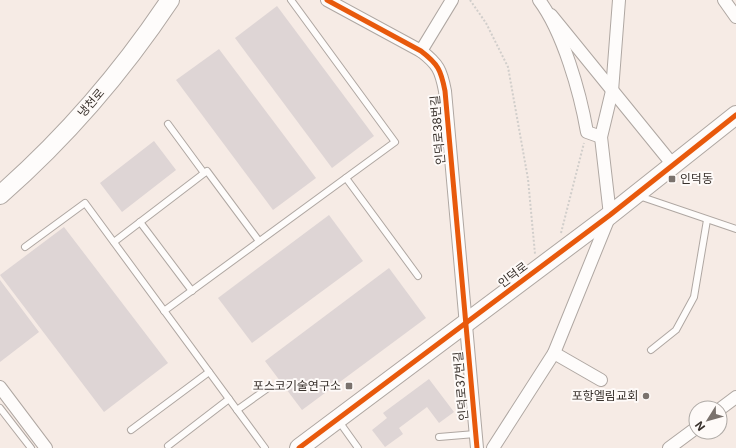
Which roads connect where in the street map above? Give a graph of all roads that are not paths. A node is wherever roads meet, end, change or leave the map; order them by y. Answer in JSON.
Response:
{"nodes":[{"id":1,"x":170,"y":0,"type":"edge"},
{"id":2,"x":291,"y":0,"type":"edge"},
{"id":3,"x":452,"y":0,"type":"edge"},
{"id":4,"x":539,"y":0,"type":"edge"},
{"id":5,"x":618,"y":0,"type":"edge"},
{"id":6,"x":724,"y":0,"type":"edge"},
{"id":7,"x":330,"y":1,"type":"edge"},
{"id":8,"x":550,"y":15,"type":"junction"},
{"id":9,"x":736,"y":17,"type":"edge"},
{"id":10,"x":421,"y":51,"type":"junction"},
{"id":11,"x":612,"y":91,"type":"junction"},
{"id":12,"x":736,"y":116,"type":"edge"},
{"id":13,"x":168,"y":124,"type":"dead end"},
{"id":14,"x":601,"y":137,"type":"junction"},
{"id":15,"x":673,"y":165,"type":"junction"},
{"id":16,"x":204,"y":173,"type":"junction"},
{"id":17,"x":346,"y":178,"type":"junction"},
{"id":18,"x":0,"y":195,"type":"edge"},
{"id":19,"x":635,"y":195,"type":"junction"},
{"id":20,"x":610,"y":215,"type":"junction"},
{"id":21,"x":707,"y":220,"type":"junction"},
{"id":22,"x":140,"y":222,"type":"junction"},
{"id":23,"x":736,"y":229,"type":"edge"},
{"id":24,"x":114,"y":242,"type":"junction"},
{"id":25,"x":259,"y":242,"type":"junction"},
{"id":26,"x":25,"y":247,"type":"dead end"},
{"id":27,"x":418,"y":276,"type":"dead end"},
{"id":28,"x":192,"y":291,"type":"junction"},
{"id":29,"x":164,"y":311,"type":"junction"},
{"id":30,"x":465,"y":323,"type":"junction"},
{"id":31,"x":651,"y":350,"type":"dead end"},
{"id":32,"x":554,"y":353,"type":"junction"},
{"id":33,"x":209,"y":372,"type":"junction"},
{"id":34,"x":601,"y":380,"type":"dead end"},
{"id":35,"x":0,"y":387,"type":"edge"},
{"id":36,"x":268,"y":388,"type":"dead end"},
{"id":37,"x":229,"y":400,"type":"junction"},
{"id":38,"x":0,"y":408,"type":"edge"},
{"id":39,"x":237,"y":410,"type":"junction"},
{"id":40,"x":337,"y":420,"type":"junction"},
{"id":41,"x":131,"y":430,"type":"dead end"},
{"id":42,"x":475,"y":434,"type":"junction"},
{"id":43,"x":688,"y":434,"type":"edge"},
{"id":44,"x":440,"y":437,"type":"dead end"},
{"id":45,"x":168,"y":446,"type":"dead end"},
{"id":46,"x":30,"y":448,"type":"edge"},
{"id":47,"x":46,"y":448,"type":"edge"},
{"id":48,"x":265,"y":448,"type":"edge"},
{"id":49,"x":299,"y":448,"type":"edge"},
{"id":50,"x":358,"y":448,"type":"edge"},
{"id":51,"x":477,"y":448,"type":"edge"},
{"id":52,"x":493,"y":448,"type":"edge"},
{"id":53,"x":669,"y":448,"type":"edge"}],
"edges":[{"from":1,"to":18,"type":"street","name":"냉천로"},
{"from":2,"to":17,"type":"lane"},
{"from":3,"to":10,"type":"street"},
{"from":4,"to":8,"type":"street"},
{"from":5,"to":11,"type":"street"},
{"from":6,"to":9,"type":"street"},
{"from":7,"to":10,"type":"street","name":"인덕로38번길"},
{"from":8,"to":11,"type":"street"},
{"from":8,"to":14,"type":"street"},
{"from":10,"to":30,"type":"street","name":"인덕로38번길"},
{"from":11,"to":14,"type":"street"},
{"from":11,"to":15,"type":"street"},
{"from":12,"to":15,"type":"street","name":"인덕로"},
{"from":13,"to":16,"type":"lane"},
{"from":14,"to":20,"type":"street"},
{"from":15,"to":19,"type":"street","name":"인덕로"},
{"from":16,"to":22,"type":"lane"},
{"from":16,"to":25,"type":"lane"},
{"from":17,"to":25,"type":"lane"},
{"from":17,"to":27,"type":"lane"},
{"from":19,"to":20,"type":"street","name":"인덕로"},
{"from":19,"to":21,"type":"lane"},
{"from":20,"to":30,"type":"street","name":"인덕로"},
{"from":20,"to":32,"type":"street"},
{"from":21,"to":23,"type":"lane"},
{"from":21,"to":31,"type":"lane"},
{"from":22,"to":24,"type":"lane"},
{"from":22,"to":28,"type":"lane"},
{"from":24,"to":26,"type":"lane"},
{"from":24,"to":29,"type":"lane"},
{"from":25,"to":28,"type":"lane"},
{"from":28,"to":29,"type":"lane"},
{"from":29,"to":33,"type":"lane"},
{"from":30,"to":40,"type":"street","name":"인덕로"},
{"from":30,"to":42,"type":"street","name":"인덕로37번길"},
{"from":32,"to":34,"type":"street"},
{"from":32,"to":52,"type":"street"},
{"from":33,"to":37,"type":"lane"},
{"from":33,"to":41,"type":"lane"},
{"from":35,"to":47,"type":"street"},
{"from":36,"to":39,"type":"lane"},
{"from":37,"to":39,"type":"lane"},
{"from":37,"to":45,"type":"lane"},
{"from":38,"to":46,"type":"lane"},
{"from":39,"to":48,"type":"lane"},
{"from":40,"to":49,"type":"street","name":"인덕로"},
{"from":40,"to":50,"type":"lane"},
{"from":42,"to":44,"type":"lane"},
{"from":42,"to":51,"type":"street","name":"인덕로37번길"},
{"from":43,"to":53,"type":"street"}]}
